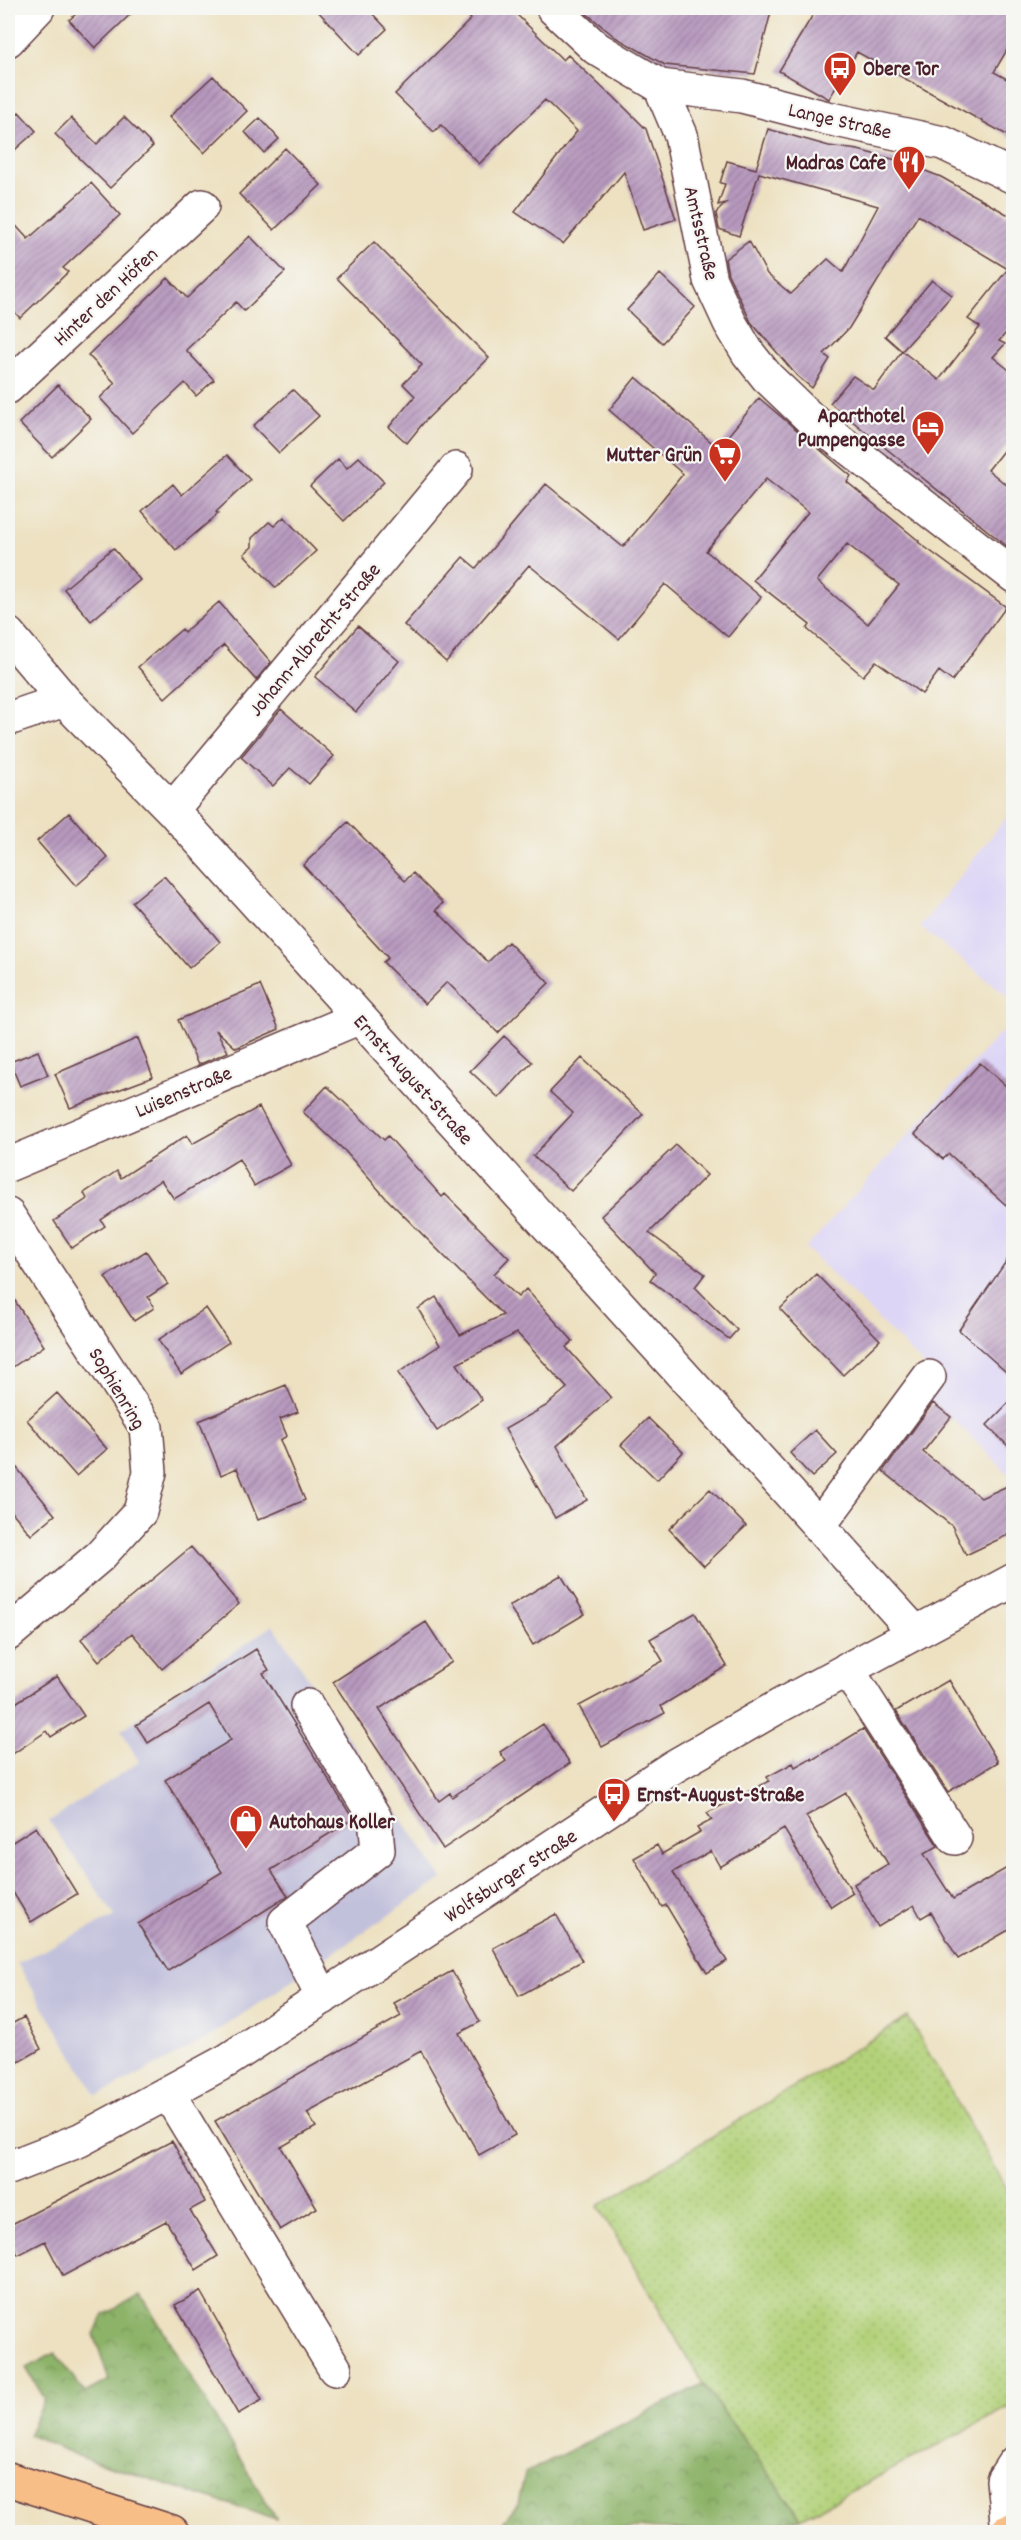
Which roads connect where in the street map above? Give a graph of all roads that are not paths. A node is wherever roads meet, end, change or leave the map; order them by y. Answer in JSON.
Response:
{"nodes":[{"id":1,"x":38,"y":8,"type":"edge"},
{"id":2,"x":553,"y":8,"type":"edge"},
{"id":3,"x":8,"y":40,"type":"edge"},
{"id":4,"x":660,"y":86,"type":"junction"},
{"id":5,"x":1014,"y":177,"type":"edge"},
{"id":6,"x":202,"y":206,"type":"dead end"},
{"id":7,"x":8,"y":387,"type":"edge"},
{"id":8,"x":456,"y":469,"type":"dead end"},
{"id":9,"x":1014,"y":576,"type":"edge"},
{"id":10,"x":8,"y":634,"type":"edge"},
{"id":11,"x":64,"y":700,"type":"junction"},
{"id":12,"x":8,"y":719,"type":"edge"},
{"id":13,"x":172,"y":810,"type":"junction"},
{"id":14,"x":358,"y":1018,"type":"junction"},
{"id":15,"x":8,"y":1165,"type":"edge"},
{"id":16,"x":8,"y":1215,"type":"edge"},
{"id":17,"x":18,"y":1258,"type":"edge"},
{"id":18,"x":929,"y":1377,"type":"dead end"},
{"id":19,"x":819,"y":1526,"type":"junction"},
{"id":20,"x":1014,"y":1580,"type":"edge"},
{"id":21,"x":915,"y":1632,"type":"junction"},
{"id":22,"x":8,"y":1634,"type":"edge"},
{"id":23,"x":847,"y":1669,"type":"junction"},
{"id":24,"x":308,"y":1706,"type":"dead end"},
{"id":25,"x":955,"y":1838,"type":"dead end"},
{"id":26,"x":323,"y":1998,"type":"junction"},
{"id":27,"x":168,"y":2092,"type":"junction"},
{"id":28,"x":8,"y":2168,"type":"edge"},
{"id":29,"x":335,"y":2369,"type":"dead end"},
{"id":30,"x":1014,"y":2463,"type":"edge"},
{"id":31,"x":8,"y":2479,"type":"edge"},
{"id":32,"x":1014,"y":2530,"type":"edge"},
{"id":33,"x":172,"y":2532,"type":"edge"},
{"id":34,"x":1007,"y":2532,"type":"edge"}],
"edges":[{"from":1,"to":3,"type":"street"},
{"from":2,"to":4,"type":"street"},
{"from":4,"to":5,"type":"street","name":"Lange Straße"},
{"from":4,"to":9,"type":"street","name":"Amtsstraße"},
{"from":6,"to":7,"type":"street","name":"Hinter den Höfen"},
{"from":8,"to":13,"type":"street","name":"Johann-Albrecht-Straße"},
{"from":10,"to":11,"type":"street","name":"Ernst-August-Straße"},
{"from":11,"to":12,"type":"street"},
{"from":11,"to":13,"type":"street","name":"Ernst-August-Straße"},
{"from":13,"to":14,"type":"street","name":"Ernst-August-Straße"},
{"from":14,"to":15,"type":"street","name":"Luisenstraße"},
{"from":14,"to":19,"type":"street","name":"Ernst-August-Straße"},
{"from":16,"to":17,"type":"street","name":"Sophienring"},
{"from":17,"to":22,"type":"street","name":"Sophienring"},
{"from":18,"to":19,"type":"street"},
{"from":19,"to":21,"type":"street","name":"Ernst-August-Straße"},
{"from":20,"to":21,"type":"street","name":"Wolfsburger Straße"},
{"from":21,"to":23,"type":"street","name":"Wolfsburger Straße"},
{"from":23,"to":25,"type":"street"},
{"from":23,"to":26,"type":"street","name":"Wolfsburger Straße"},
{"from":24,"to":26,"type":"street"},
{"from":26,"to":27,"type":"street","name":"Wolfsburger Straße"},
{"from":27,"to":28,"type":"street","name":"Wolfsburger Straße"},
{"from":27,"to":29,"type":"street"},
{"from":30,"to":34,"type":"street"},
{"from":31,"to":33,"type":"main road"},
{"from":32,"to":34,"type":"main road"}]}
